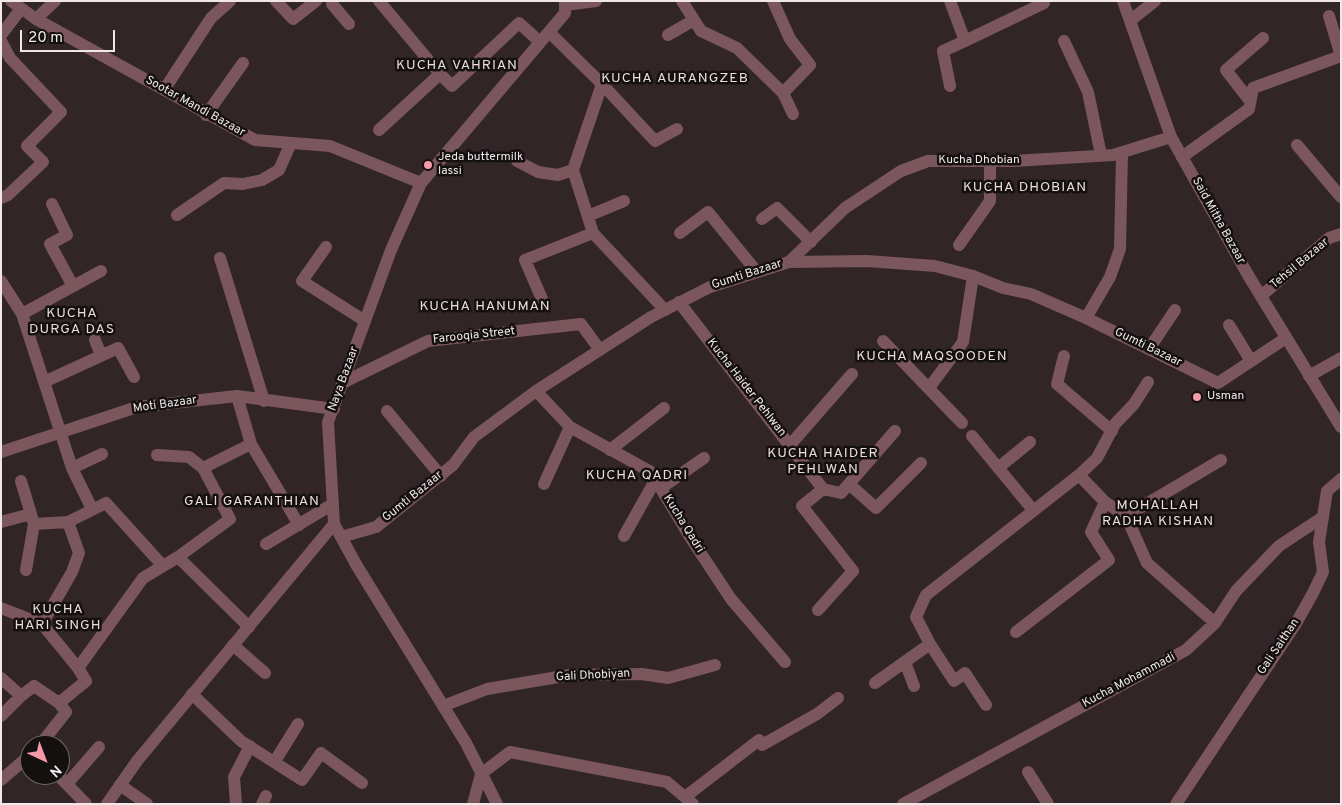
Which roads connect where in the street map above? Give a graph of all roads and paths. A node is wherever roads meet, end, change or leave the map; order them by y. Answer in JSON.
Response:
{"nodes":[{"id":1,"x":55,"y":1,"type":"edge"},
{"id":2,"x":276,"y":1,"type":"edge"},
{"id":3,"x":316,"y":1,"type":"edge"},
{"id":4,"x":379,"y":1,"type":"edge"},
{"id":5,"x":596,"y":1,"type":"edge"},
{"id":6,"x":682,"y":1,"type":"edge"},
{"id":7,"x":773,"y":1,"type":"edge"},
{"id":8,"x":950,"y":1,"type":"edge"},
{"id":9,"x":1043,"y":1,"type":"edge"},
{"id":10,"x":1123,"y":1,"type":"edge"},
{"id":11,"x":1155,"y":1,"type":"edge"},
{"id":12,"x":229,"y":2,"type":"edge"},
{"id":13,"x":332,"y":2,"type":"edge"},
{"id":14,"x":565,"y":3,"type":"edge"},
{"id":15,"x":16,"y":6,"type":"edge"},
{"id":16,"x":1329,"y":16,"type":"dead end"},
{"id":17,"x":36,"y":19,"type":"junction"},
{"id":18,"x":694,"y":20,"type":"junction"},
{"id":19,"x":1130,"y":20,"type":"junction"},
{"id":20,"x":349,"y":24,"type":"dead end"},
{"id":21,"x":549,"y":32,"type":"junction"},
{"id":22,"x":1,"y":35,"type":"edge"},
{"id":23,"x":668,"y":35,"type":"dead end"},
{"id":24,"x":1263,"y":38,"type":"dead end"},
{"id":25,"x":1,"y":41,"type":"edge"},
{"id":26,"x":965,"y":41,"type":"junction"},
{"id":27,"x":1064,"y":41,"type":"dead end"},
{"id":28,"x":540,"y":42,"type":"junction"},
{"id":29,"x":1341,"y":56,"type":"edge"},
{"id":30,"x":243,"y":63,"type":"dead end"},
{"id":31,"x":440,"y":74,"type":"junction"},
{"id":32,"x":602,"y":84,"type":"junction"},
{"id":33,"x":950,"y":86,"type":"dead end"},
{"id":34,"x":164,"y":90,"type":"junction"},
{"id":35,"x":782,"y":93,"type":"junction"},
{"id":36,"x":1250,"y":101,"type":"junction"},
{"id":37,"x":793,"y":114,"type":"dead end"},
{"id":38,"x":206,"y":115,"type":"junction"},
{"id":39,"x":677,"y":129,"type":"dead end"},
{"id":40,"x":379,"y":130,"type":"dead end"},
{"id":41,"x":1171,"y":137,"type":"junction"},
{"id":42,"x":291,"y":143,"type":"junction"},
{"id":43,"x":1297,"y":146,"type":"dead end"},
{"id":44,"x":1122,"y":153,"type":"junction"},
{"id":45,"x":1101,"y":155,"type":"junction"},
{"id":46,"x":1182,"y":157,"type":"junction"},
{"id":47,"x":517,"y":161,"type":"dead end"},
{"id":48,"x":990,"y":161,"type":"junction"},
{"id":49,"x":573,"y":170,"type":"junction"},
{"id":50,"x":421,"y":183,"type":"junction"},
{"id":51,"x":1341,"y":197,"type":"edge"},
{"id":52,"x":1,"y":198,"type":"edge"},
{"id":53,"x":624,"y":201,"type":"dead end"},
{"id":54,"x":52,"y":204,"type":"dead end"},
{"id":55,"x":177,"y":215,"type":"dead end"},
{"id":56,"x":588,"y":216,"type":"junction"},
{"id":57,"x":762,"y":219,"type":"dead end"},
{"id":58,"x":593,"y":233,"type":"junction"},
{"id":59,"x":680,"y":233,"type":"dead end"},
{"id":60,"x":1341,"y":234,"type":"edge"},
{"id":61,"x":811,"y":242,"type":"junction"},
{"id":62,"x":958,"y":245,"type":"dead end"},
{"id":63,"x":326,"y":247,"type":"dead end"},
{"id":64,"x":220,"y":258,"type":"dead end"},
{"id":65,"x":789,"y":262,"type":"junction"},
{"id":66,"x":101,"y":271,"type":"dead end"},
{"id":67,"x":757,"y":272,"type":"junction"},
{"id":68,"x":973,"y":276,"type":"junction"},
{"id":69,"x":1,"y":282,"type":"edge"},
{"id":70,"x":73,"y":286,"type":"junction"},
{"id":71,"x":1261,"y":296,"type":"junction"},
{"id":72,"x":542,"y":299,"type":"dead end"},
{"id":73,"x":679,"y":302,"type":"junction"},
{"id":74,"x":665,"y":310,"type":"junction"},
{"id":75,"x":1175,"y":310,"type":"dead end"},
{"id":76,"x":22,"y":314,"type":"junction"},
{"id":77,"x":1086,"y":318,"type":"junction"},
{"id":78,"x":365,"y":321,"type":"junction"},
{"id":79,"x":1229,"y":325,"type":"dead end"},
{"id":80,"x":1286,"y":338,"type":"junction"},
{"id":81,"x":95,"y":340,"type":"dead end"},
{"id":82,"x":883,"y":341,"type":"dead end"},
{"id":83,"x":1149,"y":348,"type":"junction"},
{"id":84,"x":600,"y":350,"type":"junction"},
{"id":85,"x":102,"y":355,"type":"junction"},
{"id":86,"x":1064,"y":356,"type":"dead end"},
{"id":87,"x":1341,"y":358,"type":"edge"},
{"id":88,"x":1251,"y":361,"type":"junction"},
{"id":89,"x":852,"y":374,"type":"dead end"},
{"id":90,"x":1309,"y":376,"type":"junction"},
{"id":91,"x":134,"y":377,"type":"dead end"},
{"id":92,"x":44,"y":382,"type":"junction"},
{"id":93,"x":344,"y":382,"type":"junction"},
{"id":94,"x":1148,"y":382,"type":"dead end"},
{"id":95,"x":929,"y":388,"type":"junction"},
{"id":96,"x":536,"y":390,"type":"junction"},
{"id":97,"x":237,"y":396,"type":"junction"},
{"id":98,"x":264,"y":400,"type":"junction"},
{"id":99,"x":664,"y":408,"type":"dead end"},
{"id":100,"x":334,"y":410,"type":"junction"},
{"id":101,"x":387,"y":411,"type":"dead end"},
{"id":102,"x":962,"y":423,"type":"dead end"},
{"id":103,"x":570,"y":427,"type":"junction"},
{"id":104,"x":1341,"y":427,"type":"edge"},
{"id":105,"x":895,"y":431,"type":"dead end"},
{"id":106,"x":1112,"y":431,"type":"junction"},
{"id":107,"x":60,"y":433,"type":"junction"},
{"id":108,"x":972,"y":436,"type":"dead end"},
{"id":109,"x":1030,"y":442,"type":"dead end"},
{"id":110,"x":252,"y":444,"type":"junction"},
{"id":111,"x":790,"y":445,"type":"junction"},
{"id":112,"x":610,"y":450,"type":"junction"},
{"id":113,"x":1,"y":452,"type":"edge"},
{"id":114,"x":102,"y":454,"type":"dead end"},
{"id":115,"x":157,"y":455,"type":"dead end"},
{"id":116,"x":704,"y":458,"type":"dead end"},
{"id":117,"x":1221,"y":460,"type":"dead end"},
{"id":118,"x":921,"y":463,"type":"dead end"},
{"id":119,"x":72,"y":468,"type":"junction"},
{"id":120,"x":203,"y":468,"type":"junction"},
{"id":121,"x":998,"y":468,"type":"junction"},
{"id":122,"x":1079,"y":475,"type":"junction"},
{"id":123,"x":440,"y":476,"type":"junction"},
{"id":124,"x":1341,"y":478,"type":"edge"},
{"id":125,"x":21,"y":481,"type":"dead end"},
{"id":126,"x":544,"y":484,"type":"dead end"},
{"id":127,"x":658,"y":484,"type":"junction"},
{"id":128,"x":849,"y":484,"type":"junction"},
{"id":129,"x":823,"y":489,"type":"junction"},
{"id":130,"x":1105,"y":502,"type":"junction"},
{"id":131,"x":333,"y":504,"type":"junction"},
{"id":132,"x":92,"y":509,"type":"junction"},
{"id":133,"x":1033,"y":510,"type":"junction"},
{"id":134,"x":1126,"y":516,"type":"junction"},
{"id":135,"x":1323,"y":516,"type":"junction"},
{"id":136,"x":33,"y":519,"type":"junction"},
{"id":137,"x":1,"y":522,"type":"edge"},
{"id":138,"x":68,"y":522,"type":"junction"},
{"id":139,"x":334,"y":524,"type":"junction"},
{"id":140,"x":299,"y":525,"type":"junction"},
{"id":141,"x":624,"y":536,"type":"dead end"},
{"id":142,"x":341,"y":537,"type":"junction"},
{"id":143,"x":266,"y":544,"type":"dead end"},
{"id":144,"x":178,"y":556,"type":"junction"},
{"id":145,"x":163,"y":566,"type":"junction"},
{"id":146,"x":26,"y":570,"type":"dead end"},
{"id":147,"x":1,"y":608,"type":"edge"},
{"id":148,"x":818,"y":610,"type":"dead end"},
{"id":149,"x":1214,"y":623,"type":"junction"},
{"id":150,"x":42,"y":624,"type":"junction"},
{"id":151,"x":249,"y":626,"type":"junction"},
{"id":152,"x":1016,"y":632,"type":"dead end"},
{"id":153,"x":930,"y":644,"type":"junction"},
{"id":154,"x":233,"y":645,"type":"junction"},
{"id":155,"x":786,"y":662,"type":"dead end"},
{"id":156,"x":905,"y":662,"type":"junction"},
{"id":157,"x":715,"y":665,"type":"dead end"},
{"id":158,"x":78,"y":668,"type":"junction"},
{"id":159,"x":265,"y":673,"type":"dead end"},
{"id":160,"x":1,"y":678,"type":"edge"},
{"id":161,"x":875,"y":683,"type":"dead end"},
{"id":162,"x":914,"y":686,"type":"dead end"},
{"id":163,"x":192,"y":694,"type":"junction"},
{"id":164,"x":21,"y":696,"type":"junction"},
{"id":165,"x":838,"y":698,"type":"dead end"},
{"id":166,"x":59,"y":703,"type":"junction"},
{"id":167,"x":986,"y":705,"type":"dead end"},
{"id":168,"x":443,"y":706,"type":"junction"},
{"id":169,"x":1,"y":716,"type":"edge"},
{"id":170,"x":298,"y":724,"type":"dead end"},
{"id":171,"x":48,"y":735,"type":"edge"},
{"id":172,"x":250,"y":746,"type":"junction"},
{"id":173,"x":99,"y":747,"type":"dead end"},
{"id":174,"x":275,"y":761,"type":"junction"},
{"id":175,"x":20,"y":764,"type":"edge"},
{"id":176,"x":1028,"y":772,"type":"dead end"},
{"id":177,"x":70,"y":773,"type":"edge"},
{"id":178,"x":481,"y":774,"type":"junction"},
{"id":179,"x":1,"y":780,"type":"edge"},
{"id":180,"x":362,"y":782,"type":"dead end"},
{"id":181,"x":67,"y":785,"type":"edge"},
{"id":182,"x":120,"y":785,"type":"junction"},
{"id":183,"x":689,"y":800,"type":"edge"},
{"id":184,"x":86,"y":804,"type":"edge"},
{"id":185,"x":107,"y":804,"type":"edge"},
{"id":186,"x":147,"y":804,"type":"edge"},
{"id":187,"x":236,"y":804,"type":"edge"},
{"id":188,"x":473,"y":804,"type":"edge"},
{"id":189,"x":497,"y":804,"type":"edge"},
{"id":190,"x":903,"y":804,"type":"edge"},
{"id":191,"x":1048,"y":804,"type":"edge"},
{"id":192,"x":1176,"y":804,"type":"edge"}],
"edges":[{"from":1,"to":17,"type":"street"},
{"from":2,"to":3,"type":"street"},
{"from":4,"to":31,"type":"street"},
{"from":5,"to":14,"type":"street"},
{"from":6,"to":18,"type":"street"},
{"from":7,"to":35,"type":"street"},
{"from":8,"to":26,"type":"street"},
{"from":9,"to":26,"type":"street"},
{"from":10,"to":19,"type":"street","name":"Said Mitha Bazaar"},
{"from":11,"to":19,"type":"street"},
{"from":12,"to":34,"type":"street"},
{"from":13,"to":20,"type":"street"},
{"from":14,"to":21,"type":"street","name":"Naya Bazaar"},
{"from":15,"to":17,"type":"street","name":"Sootar Mandi Bazaar"},
{"from":15,"to":22,"type":"street"},
{"from":16,"to":29,"type":"street"},
{"from":17,"to":34,"type":"street","name":"Sootar Mandi Bazaar"},
{"from":18,"to":23,"type":"street"},
{"from":18,"to":35,"type":"street"},
{"from":19,"to":41,"type":"street","name":"Said Mitha Bazaar"},
{"from":21,"to":28,"type":"street","name":"Naya Bazaar"},
{"from":21,"to":32,"type":"street"},
{"from":24,"to":36,"type":"street"},
{"from":25,"to":52,"type":"street"},
{"from":26,"to":33,"type":"street"},
{"from":27,"to":45,"type":"street"},
{"from":28,"to":31,"type":"street"},
{"from":28,"to":50,"type":"street","name":"Naya Bazaar"},
{"from":29,"to":36,"type":"street"},
{"from":30,"to":38,"type":"street"},
{"from":31,"to":40,"type":"street"},
{"from":32,"to":39,"type":"street"},
{"from":32,"to":49,"type":"street"},
{"from":34,"to":38,"type":"street","name":"Sootar Mandi Bazaar"},
{"from":35,"to":37,"type":"street"},
{"from":36,"to":46,"type":"street"},
{"from":38,"to":42,"type":"street","name":"Sootar Mandi Bazaar"},
{"from":41,"to":44,"type":"street","name":"Kucha Dhobian"},
{"from":41,"to":46,"type":"street","name":"Said Mitha Bazaar"},
{"from":42,"to":50,"type":"street","name":"Sootar Mandi Bazaar"},
{"from":42,"to":55,"type":"street"},
{"from":43,"to":51,"type":"street"},
{"from":44,"to":45,"type":"street","name":"Kucha Dhobian"},
{"from":44,"to":77,"type":"street"},
{"from":45,"to":48,"type":"street","name":"Kucha Dhobian"},
{"from":46,"to":71,"type":"street","name":"Said Mitha Bazaar"},
{"from":47,"to":49,"type":"street"},
{"from":48,"to":61,"type":"street","name":"Kucha Dhobian"},
{"from":48,"to":62,"type":"street"},
{"from":49,"to":56,"type":"street"},
{"from":50,"to":78,"type":"street","name":"Naya Bazaar"},
{"from":53,"to":56,"type":"street"},
{"from":54,"to":70,"type":"street"},
{"from":56,"to":58,"type":"street"},
{"from":57,"to":61,"type":"street"},
{"from":58,"to":72,"type":"street"},
{"from":58,"to":74,"type":"street"},
{"from":59,"to":67,"type":"street"},
{"from":60,"to":71,"type":"street","name":"Tehsil Bazaar"},
{"from":61,"to":65,"type":"street","name":"Kucha Dhobian"},
{"from":63,"to":78,"type":"street"},
{"from":64,"to":98,"type":"street"},
{"from":65,"to":67,"type":"street","name":"Gumti Bazaar"},
{"from":65,"to":68,"type":"street","name":"Gumti Bazaar"},
{"from":66,"to":70,"type":"street"},
{"from":67,"to":73,"type":"street","name":"Gumti Bazaar"},
{"from":68,"to":77,"type":"street","name":"Gumti Bazaar"},
{"from":68,"to":95,"type":"street"},
{"from":69,"to":76,"type":"street"},
{"from":70,"to":76,"type":"street"},
{"from":71,"to":80,"type":"street","name":"Said Mitha Bazaar"},
{"from":73,"to":74,"type":"street","name":"Gumti Bazaar"},
{"from":73,"to":111,"type":"street","name":"Kucha Haider Pehlwan"},
{"from":74,"to":84,"type":"street","name":"Gumti Bazaar"},
{"from":75,"to":83,"type":"street"},
{"from":76,"to":92,"type":"street"},
{"from":77,"to":83,"type":"street","name":"Gumti Bazaar"},
{"from":78,"to":93,"type":"street","name":"Naya Bazaar"},
{"from":79,"to":88,"type":"street"},
{"from":80,"to":88,"type":"street","name":"Gumti Bazaar"},
{"from":80,"to":90,"type":"street","name":"Said Mitha Bazaar"},
{"from":81,"to":85,"type":"street"},
{"from":82,"to":95,"type":"street"},
{"from":83,"to":88,"type":"street","name":"Gumti Bazaar"},
{"from":84,"to":93,"type":"street","name":"Farooqia Street"},
{"from":84,"to":96,"type":"street","name":"Gumti Bazaar"},
{"from":85,"to":91,"type":"street"},
{"from":85,"to":92,"type":"street"},
{"from":86,"to":106,"type":"street"},
{"from":87,"to":90,"type":"street"},
{"from":89,"to":111,"type":"street"},
{"from":90,"to":104,"type":"street","name":"Said Mitha Bazaar"},
{"from":92,"to":107,"type":"street"},
{"from":93,"to":100,"type":"street","name":"Naya Bazaar"},
{"from":94,"to":106,"type":"street"},
{"from":95,"to":102,"type":"street"},
{"from":96,"to":103,"type":"street","name":"Kucha Qadri"},
{"from":96,"to":123,"type":"street","name":"Gumti Bazaar"},
{"from":97,"to":98,"type":"street","name":"Moti Bazaar"},
{"from":97,"to":107,"type":"street","name":"Moti Bazaar"},
{"from":97,"to":110,"type":"street"},
{"from":98,"to":100,"type":"street","name":"Moti Bazaar"},
{"from":99,"to":112,"type":"street"},
{"from":100,"to":131,"type":"street","name":"Naya Bazaar"},
{"from":101,"to":123,"type":"street"},
{"from":103,"to":112,"type":"street","name":"Kucha Qadri"},
{"from":103,"to":126,"type":"street"},
{"from":105,"to":128,"type":"street"},
{"from":106,"to":122,"type":"street"},
{"from":107,"to":113,"type":"street","name":"Moti Bazaar"},
{"from":107,"to":119,"type":"street"},
{"from":108,"to":121,"type":"street"},
{"from":109,"to":121,"type":"street"},
{"from":110,"to":120,"type":"street"},
{"from":110,"to":140,"type":"street"},
{"from":111,"to":129,"type":"street","name":"Kucha Haider Pehlwan"},
{"from":112,"to":127,"type":"street","name":"Kucha Qadri"},
{"from":114,"to":119,"type":"street"},
{"from":115,"to":120,"type":"street"},
{"from":116,"to":127,"type":"street"},
{"from":117,"to":134,"type":"street"},
{"from":118,"to":128,"type":"street"},
{"from":119,"to":132,"type":"street"},
{"from":120,"to":144,"type":"street"},
{"from":121,"to":133,"type":"street"},
{"from":122,"to":130,"type":"street"},
{"from":122,"to":133,"type":"street"},
{"from":123,"to":142,"type":"street","name":"Gumti Bazaar"},
{"from":124,"to":135,"type":"street","name":"Gali Saithan"},
{"from":125,"to":136,"type":"street"},
{"from":127,"to":141,"type":"street"},
{"from":127,"to":155,"type":"street","name":"Kucha Qadri"},
{"from":128,"to":129,"type":"street"},
{"from":129,"to":148,"type":"street"},
{"from":130,"to":134,"type":"street"},
{"from":130,"to":152,"type":"street"},
{"from":131,"to":139,"type":"street","name":"Naya Bazaar"},
{"from":131,"to":140,"type":"street"},
{"from":132,"to":138,"type":"street"},
{"from":132,"to":145,"type":"street"},
{"from":133,"to":153,"type":"street"},
{"from":134,"to":149,"type":"street"},
{"from":135,"to":149,"type":"street","name":"Kucha Mohammadi"},
{"from":135,"to":192,"type":"street","name":"Gali Saithan"},
{"from":136,"to":137,"type":"street"},
{"from":136,"to":138,"type":"street"},
{"from":136,"to":146,"type":"street"},
{"from":138,"to":150,"type":"street"},
{"from":139,"to":142,"type":"street","name":"Naya Bazaar"},
{"from":139,"to":151,"type":"street"},
{"from":140,"to":143,"type":"street"},
{"from":142,"to":168,"type":"street","name":"Naya Bazaar"},
{"from":144,"to":145,"type":"street"},
{"from":144,"to":151,"type":"street"},
{"from":145,"to":158,"type":"street"},
{"from":147,"to":150,"type":"street"},
{"from":149,"to":190,"type":"street","name":"Kucha Mohammadi"},
{"from":150,"to":158,"type":"street"},
{"from":151,"to":154,"type":"street"},
{"from":153,"to":156,"type":"street"},
{"from":153,"to":167,"type":"street"},
{"from":154,"to":159,"type":"street"},
{"from":154,"to":163,"type":"street"},
{"from":156,"to":161,"type":"street"},
{"from":156,"to":162,"type":"street"},
{"from":157,"to":168,"type":"street","name":"Gali Dhobiyan"},
{"from":158,"to":166,"type":"street"},
{"from":160,"to":164,"type":"street"},
{"from":163,"to":172,"type":"street"},
{"from":163,"to":182,"type":"street"},
{"from":164,"to":166,"type":"street"},
{"from":164,"to":169,"type":"street"},
{"from":165,"to":183,"type":"street"},
{"from":166,"to":171,"type":"street"},
{"from":168,"to":178,"type":"street","name":"Naya Bazaar"},
{"from":170,"to":174,"type":"street"},
{"from":172,"to":174,"type":"street"},
{"from":172,"to":187,"type":"street"},
{"from":173,"to":177,"type":"street"},
{"from":174,"to":180,"type":"street"},
{"from":175,"to":179,"type":"street"},
{"from":176,"to":191,"type":"street"},
{"from":178,"to":183,"type":"street"},
{"from":178,"to":188,"type":"street"},
{"from":178,"to":189,"type":"street","name":"Naya Bazaar"},
{"from":181,"to":184,"type":"street"},
{"from":182,"to":185,"type":"street"},
{"from":182,"to":186,"type":"street"}]}
